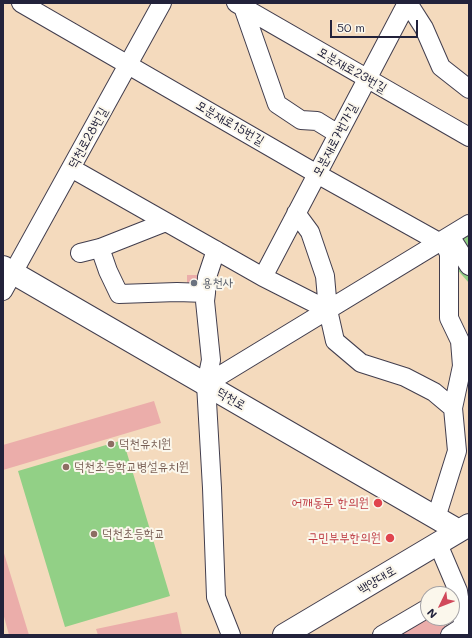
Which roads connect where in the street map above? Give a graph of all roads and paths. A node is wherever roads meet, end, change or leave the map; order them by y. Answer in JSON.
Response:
{"nodes":[{"id":1,"x":21,"y":3,"type":"edge"},
{"id":2,"x":162,"y":3,"type":"edge"},
{"id":3,"x":407,"y":3,"type":"edge"},
{"id":4,"x":239,"y":5,"type":"edge"},
{"id":5,"x":128,"y":65,"type":"junction"},
{"id":6,"x":367,"y":79,"type":"junction"},
{"id":7,"x":469,"y":89,"type":"edge"},
{"id":8,"x":338,"y":134,"type":"junction"},
{"id":9,"x":469,"y":137,"type":"edge"},
{"id":10,"x":71,"y":168,"type":"junction"},
{"id":11,"x":317,"y":174,"type":"junction"},
{"id":12,"x":296,"y":213,"type":"junction"},
{"id":13,"x":166,"y":222,"type":"junction"},
{"id":14,"x":469,"y":224,"type":"edge"},
{"id":15,"x":444,"y":239,"type":"junction"},
{"id":16,"x":100,"y":248,"type":"junction"},
{"id":17,"x":216,"y":250,"type":"junction"},
{"id":18,"x":80,"y":253,"type":"dead end"},
{"id":19,"x":469,"y":266,"type":"edge"},
{"id":20,"x":263,"y":276,"type":"junction"},
{"id":21,"x":6,"y":277,"type":"edge"},
{"id":22,"x":206,"y":293,"type":"junction"},
{"id":23,"x":328,"y":310,"type":"junction"},
{"id":24,"x":206,"y":384,"type":"junction"},
{"id":25,"x":453,"y":408,"type":"junction"},
{"id":26,"x":436,"y":518,"type":"junction"},
{"id":27,"x":464,"y":528,"type":"edge"},
{"id":28,"x":438,"y":544,"type":"junction"},
{"id":29,"x":458,"y":586,"type":"edge"},
{"id":30,"x":420,"y":613,"type":"edge"},
{"id":31,"x":231,"y":635,"type":"edge"},
{"id":32,"x":284,"y":635,"type":"edge"},
{"id":33,"x":382,"y":635,"type":"edge"}],
"edges":[{"from":1,"to":5,"type":"street","name":"모분재로15번길"},
{"from":2,"to":5,"type":"street","name":"덕천로28번길"},
{"from":3,"to":6,"type":"street","name":"모분재로7번가길"},
{"from":3,"to":7,"type":"street"},
{"from":4,"to":6,"type":"street","name":"모분재로23번길"},
{"from":4,"to":8,"type":"street"},
{"from":5,"to":10,"type":"street","name":"덕천로28번길"},
{"from":5,"to":11,"type":"street","name":"모분재로15번길"},
{"from":6,"to":8,"type":"street","name":"모분재로7번가길"},
{"from":6,"to":9,"type":"street","name":"모분재로23번길"},
{"from":8,"to":11,"type":"street","name":"모분재로7번가길"},
{"from":10,"to":13,"type":"street"},
{"from":10,"to":21,"type":"street","name":"덕천로28번길"},
{"from":11,"to":12,"type":"street","name":"모분재로7번가길"},
{"from":11,"to":15,"type":"street","name":"모분재로15번길"},
{"from":12,"to":20,"type":"street","name":"모분재로7번가길"},
{"from":12,"to":23,"type":"street"},
{"from":13,"to":16,"type":"street"},
{"from":13,"to":17,"type":"street"},
{"from":14,"to":15,"type":"street"},
{"from":15,"to":19,"type":"street"},
{"from":15,"to":23,"type":"street"},
{"from":15,"to":25,"type":"street"},
{"from":16,"to":18,"type":"street"},
{"from":16,"to":22,"type":"street"},
{"from":17,"to":20,"type":"street"},
{"from":17,"to":22,"type":"street"},
{"from":20,"to":23,"type":"street"},
{"from":21,"to":24,"type":"main road","name":"덕천로"},
{"from":22,"to":24,"type":"street"},
{"from":23,"to":24,"type":"street"},
{"from":23,"to":25,"type":"street"},
{"from":24,"to":26,"type":"main road","name":"덕천로"},
{"from":24,"to":31,"type":"street"},
{"from":25,"to":26,"type":"street"},
{"from":26,"to":27,"type":"main road","name":"덕천로"},
{"from":27,"to":28,"type":"main road","name":"백양대로"},
{"from":28,"to":29,"type":"street"},
{"from":28,"to":32,"type":"main road","name":"백양대로"},
{"from":30,"to":33,"type":"street"}]}
